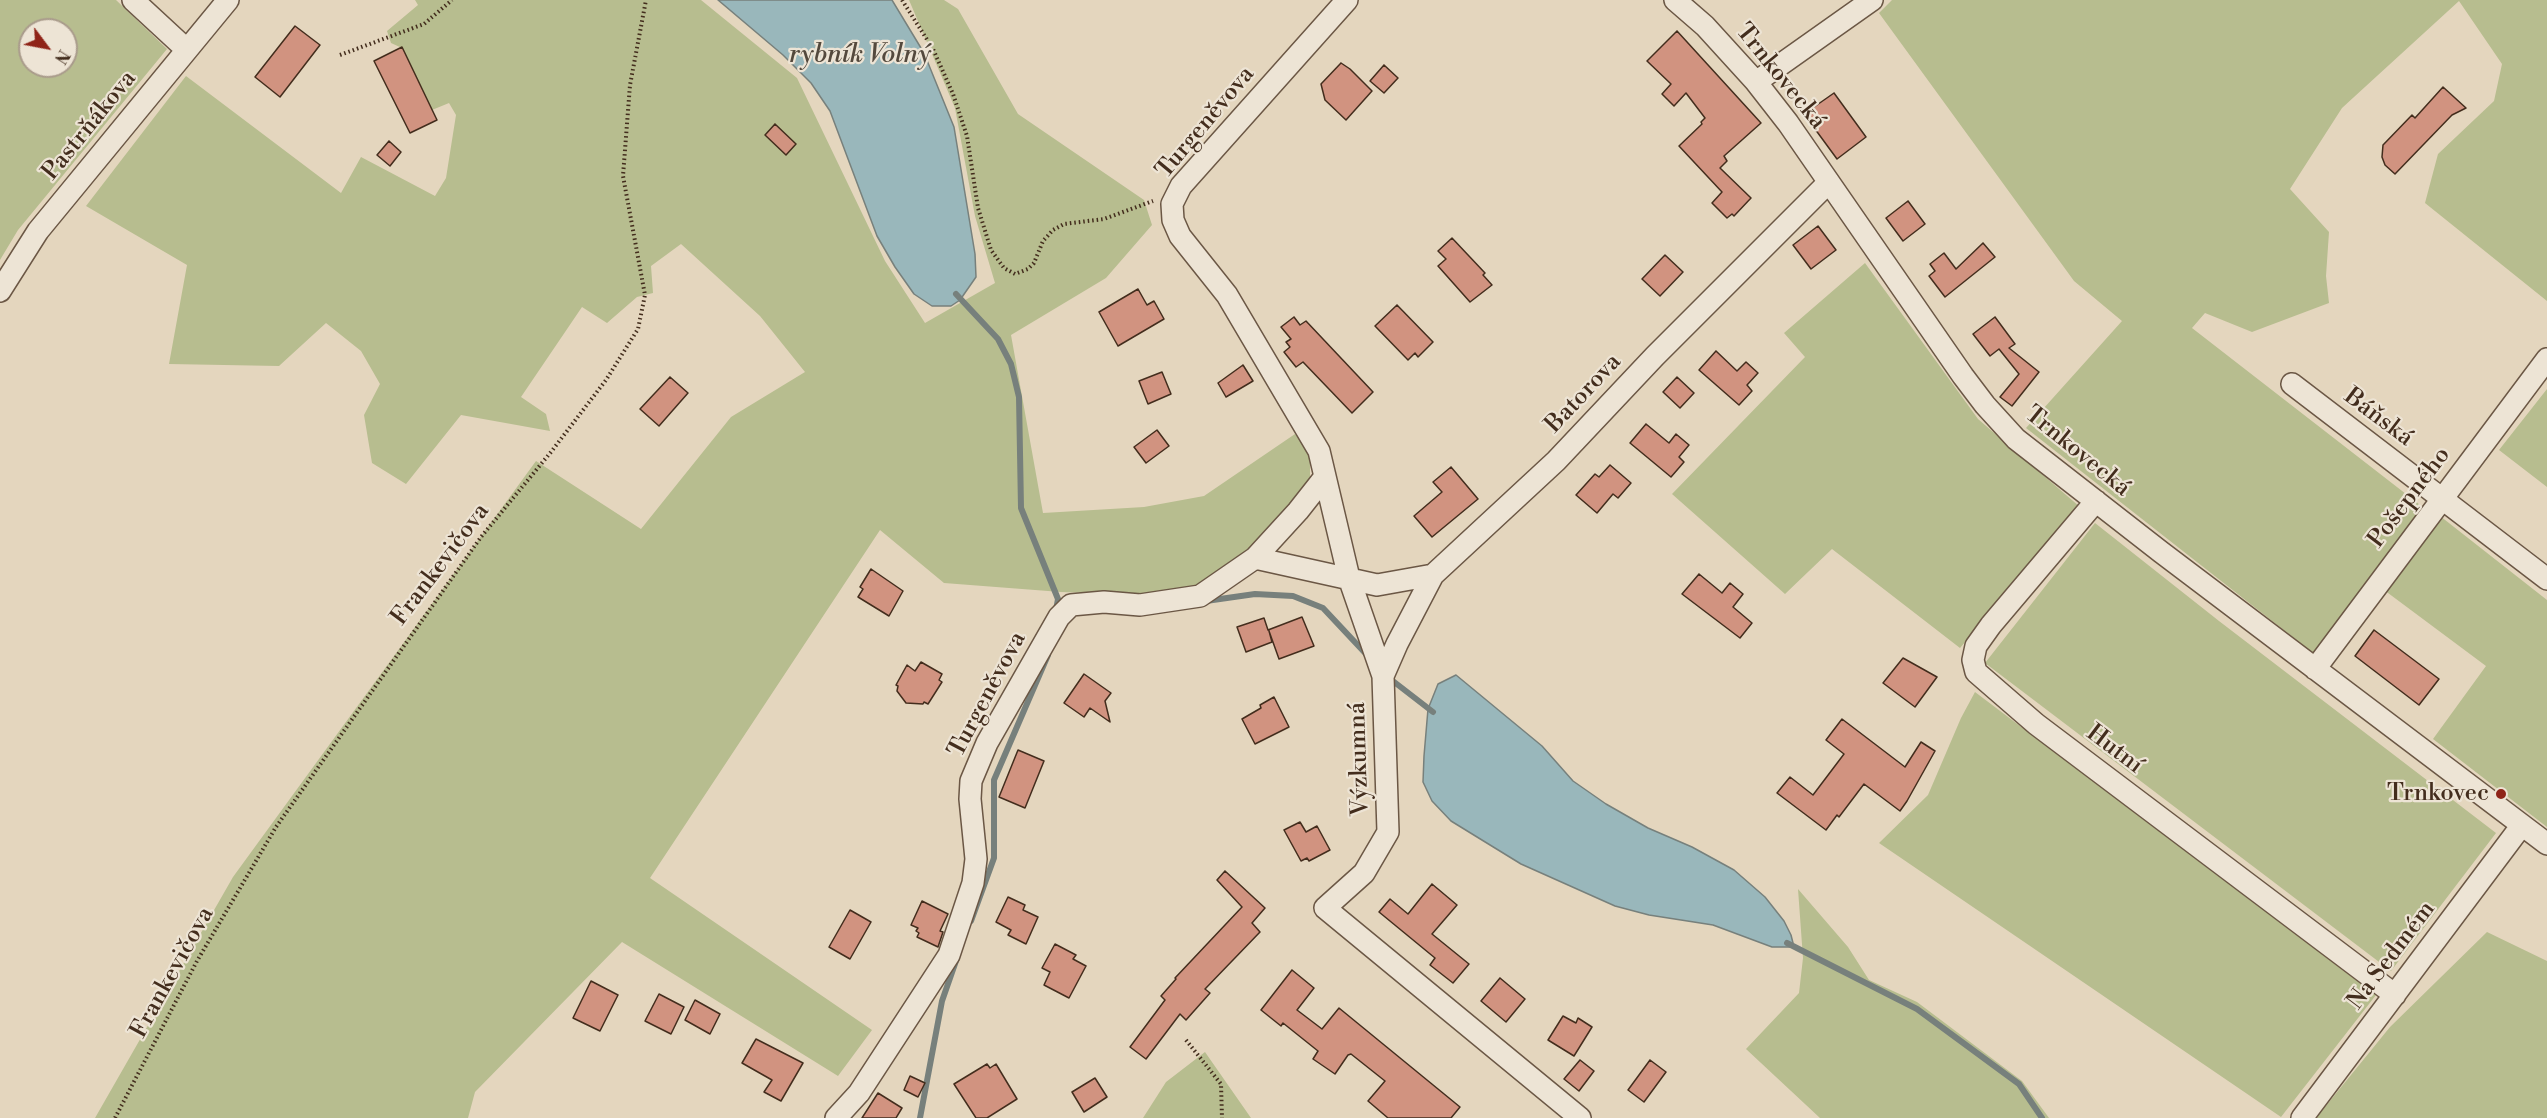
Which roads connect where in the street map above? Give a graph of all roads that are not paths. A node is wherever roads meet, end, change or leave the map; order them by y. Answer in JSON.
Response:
{"nodes":[{"id":1,"x":134,"y":0,"type":"edge"},
{"id":2,"x":228,"y":0,"type":"edge"},
{"id":3,"x":1347,"y":0,"type":"edge"},
{"id":4,"x":1675,"y":0,"type":"edge"},
{"id":5,"x":1863,"y":3,"type":"edge"},
{"id":6,"x":186,"y":49,"type":"junction"},
{"id":7,"x":1756,"y":82,"type":"junction"},
{"id":8,"x":1828,"y":183,"type":"junction"},
{"id":9,"x":0,"y":291,"type":"edge"},
{"id":10,"x":2547,"y":358,"type":"edge"},
{"id":11,"x":2292,"y":384,"type":"dead end"},
{"id":12,"x":1324,"y":478,"type":"junction"},
{"id":13,"x":2442,"y":498,"type":"junction"},
{"id":14,"x":2096,"y":501,"type":"junction"},
{"id":15,"x":1255,"y":558,"type":"junction"},
{"id":16,"x":1433,"y":575,"type":"junction"},
{"id":17,"x":1349,"y":578,"type":"junction"},
{"id":18,"x":2547,"y":579,"type":"edge"},
{"id":19,"x":2315,"y":669,"type":"junction"},
{"id":20,"x":1383,"y":676,"type":"junction"},
{"id":21,"x":2523,"y":825,"type":"junction"},
{"id":22,"x":2547,"y":844,"type":"edge"},
{"id":23,"x":2395,"y":995,"type":"junction"},
{"id":24,"x":836,"y":1118,"type":"edge"},
{"id":25,"x":1580,"y":1118,"type":"edge"},
{"id":26,"x":2302,"y":1118,"type":"edge"}],
"edges":[{"from":1,"to":6,"type":"street"},
{"from":2,"to":6,"type":"street","name":"Pastrňákova"},
{"from":3,"to":12,"type":"street","name":"Turgeněvova"},
{"from":4,"to":7,"type":"street","name":"Trnkovecká"},
{"from":5,"to":7,"type":"street"},
{"from":6,"to":9,"type":"street","name":"Pastrňákova"},
{"from":7,"to":8,"type":"street","name":"Trnkovecká"},
{"from":8,"to":14,"type":"street","name":"Trnkovecká"},
{"from":8,"to":16,"type":"street","name":"Batorova"},
{"from":10,"to":13,"type":"street","name":"Pošepného"},
{"from":11,"to":13,"type":"street","name":"Báňská"},
{"from":12,"to":15,"type":"street","name":"Turgeněvova"},
{"from":12,"to":17,"type":"street","name":"Výzkumná"},
{"from":13,"to":18,"type":"street","name":"Báňská"},
{"from":13,"to":19,"type":"street","name":"Pošepného"},
{"from":14,"to":19,"type":"street","name":"Trnkovecká"},
{"from":14,"to":23,"type":"street","name":"Hutní"},
{"from":15,"to":17,"type":"street"},
{"from":15,"to":24,"type":"street","name":"Turgeněvova"},
{"from":16,"to":17,"type":"street"},
{"from":16,"to":20,"type":"street"},
{"from":17,"to":20,"type":"street","name":"Výzkumná"},
{"from":19,"to":21,"type":"street","name":"Trnkovecká"},
{"from":20,"to":25,"type":"street","name":"Výzkumná"},
{"from":21,"to":22,"type":"street","name":"Trnkovecká"},
{"from":21,"to":23,"type":"street","name":"Na Sedmém"},
{"from":23,"to":26,"type":"street","name":"Na Sedmém"}]}
